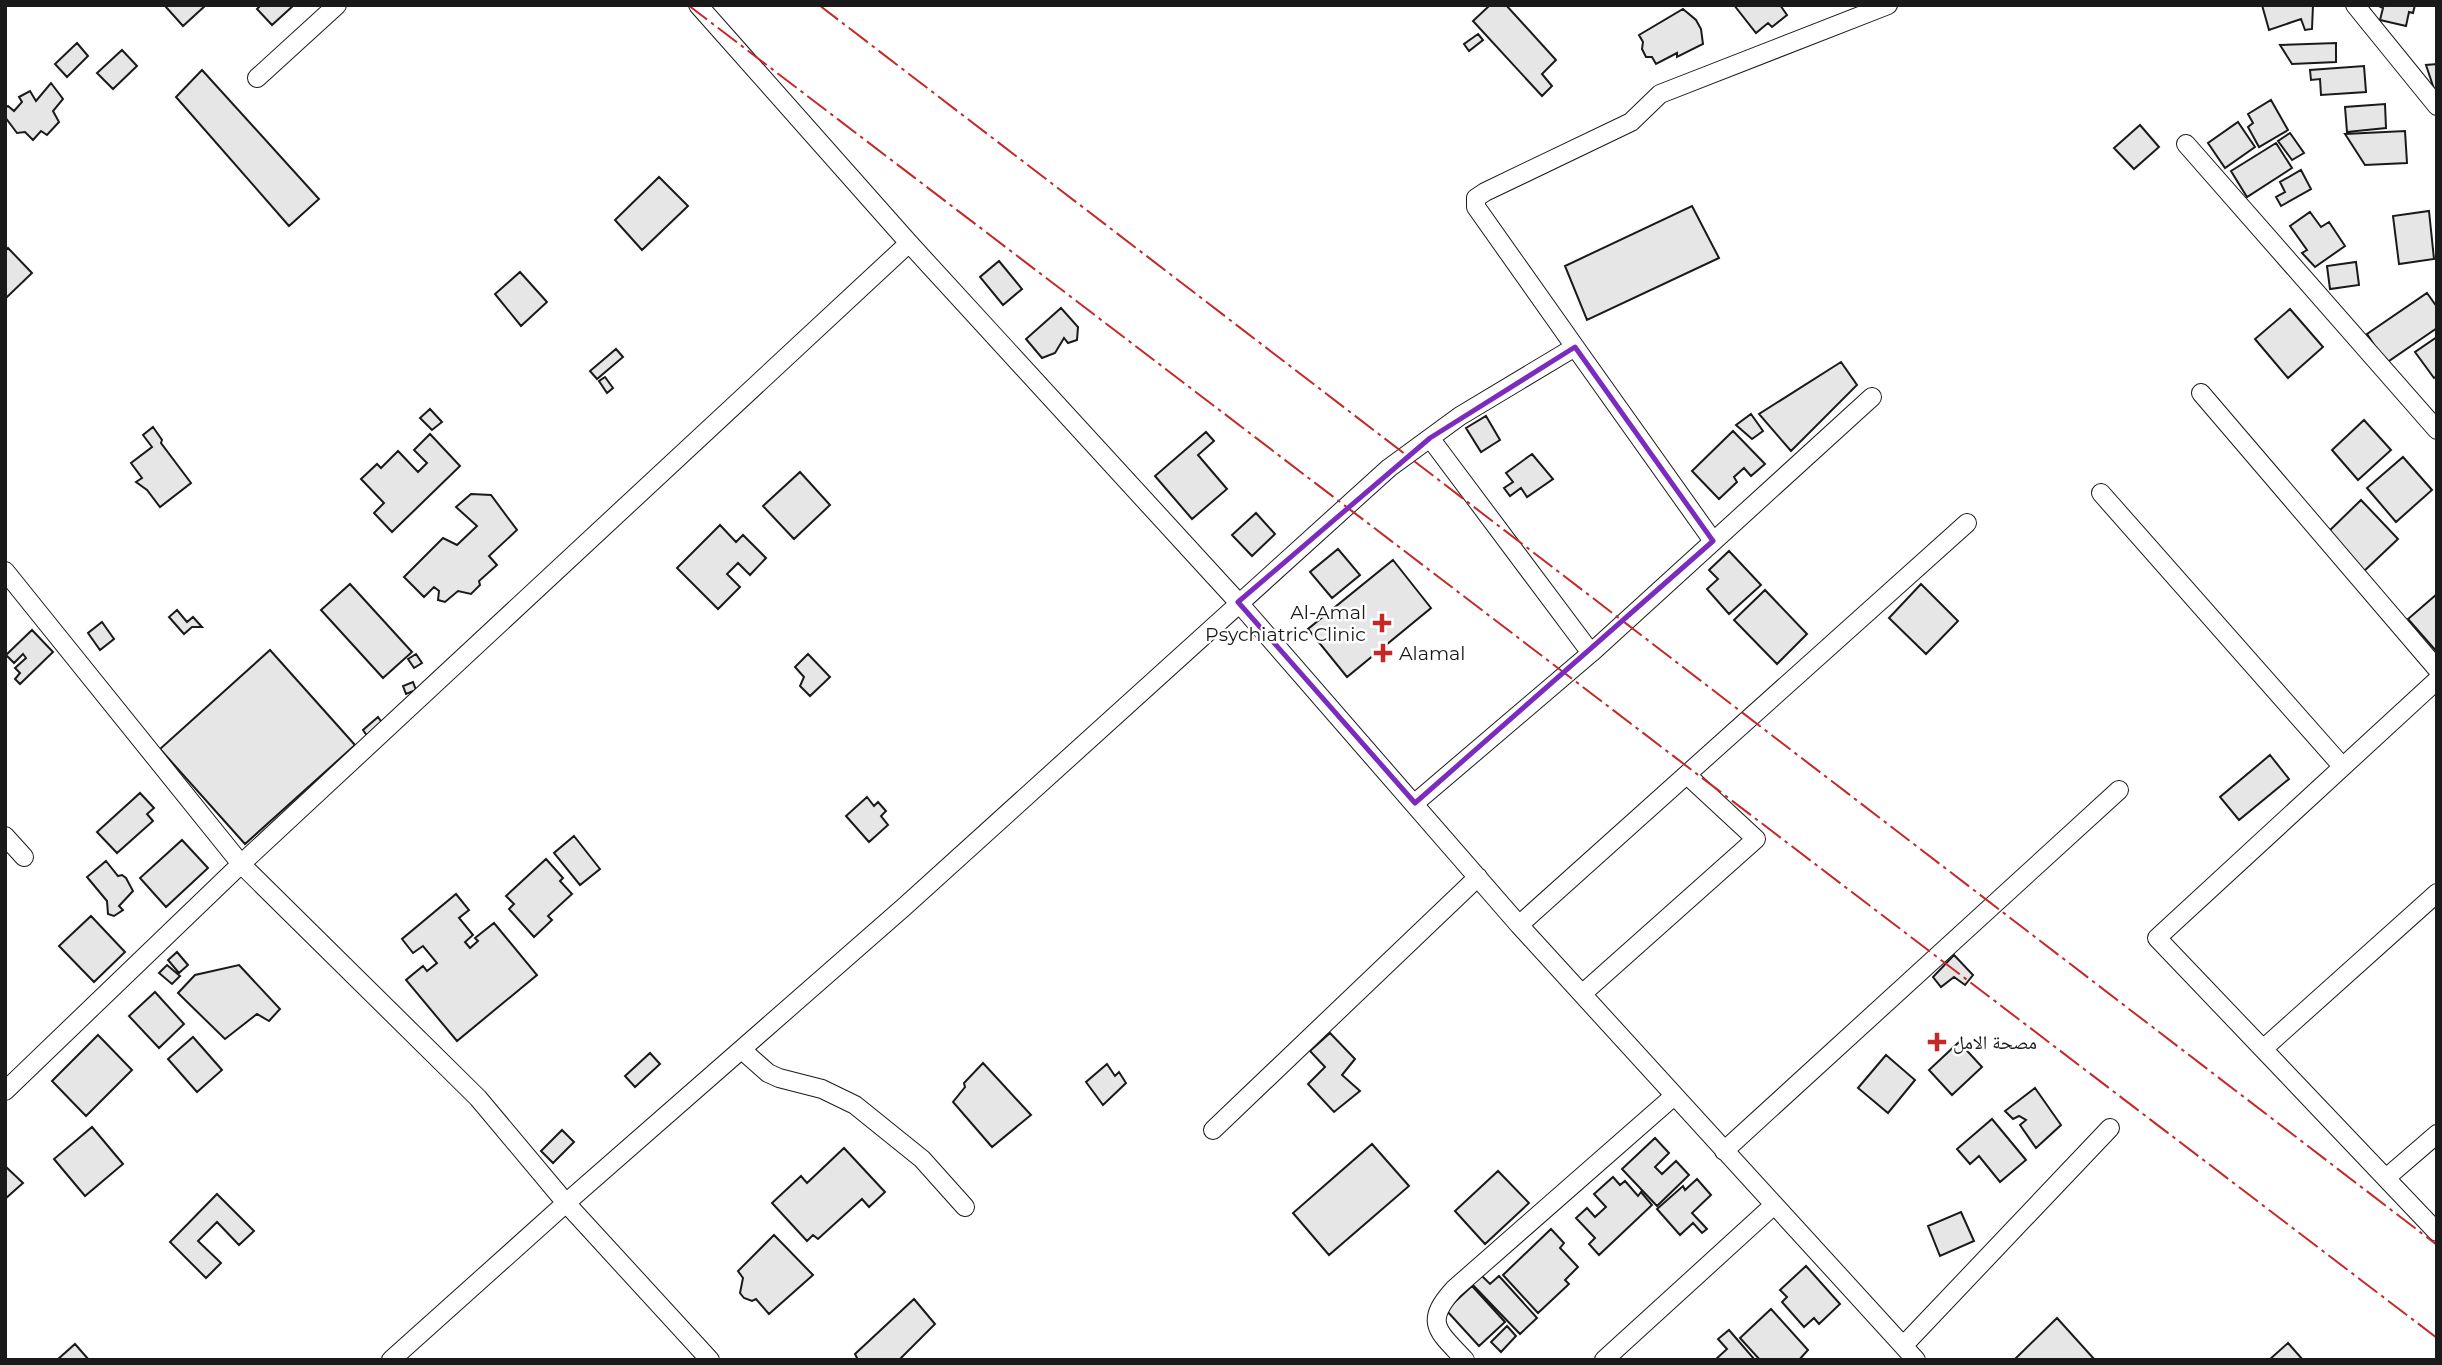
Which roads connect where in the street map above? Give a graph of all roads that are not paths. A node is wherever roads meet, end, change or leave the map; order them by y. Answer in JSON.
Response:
{"nodes":[{"id":1,"x":337,"y":5,"type":"edge"},
{"id":2,"x":2355,"y":5,"type":"edge"},
{"id":3,"x":1880,"y":7,"type":"edge"},
{"id":4,"x":708,"y":9,"type":"edge"},
{"id":5,"x":257,"y":78,"type":"dead end"},
{"id":6,"x":2437,"y":106,"type":"edge"},
{"id":7,"x":2186,"y":144,"type":"dead end"},
{"id":8,"x":909,"y":243,"type":"junction"},
{"id":9,"x":1575,"y":347,"type":"junction"},
{"id":10,"x":2201,"y":393,"type":"dead end"},
{"id":11,"x":1872,"y":397,"type":"dead end"},
{"id":12,"x":2437,"y":430,"type":"edge"},
{"id":13,"x":1430,"y":438,"type":"junction"},
{"id":14,"x":2101,"y":493,"type":"dead end"},
{"id":15,"x":1967,"y":523,"type":"dead end"},
{"id":16,"x":1713,"y":541,"type":"junction"},
{"id":17,"x":7,"y":578,"type":"edge"},
{"id":18,"x":1238,"y":603,"type":"junction"},
{"id":19,"x":1591,"y":653,"type":"junction"},
{"id":20,"x":2437,"y":669,"type":"edge"},
{"id":21,"x":2437,"y":680,"type":"edge"},
{"id":22,"x":2342,"y":766,"type":"junction"},
{"id":23,"x":1687,"y":775,"type":"junction"},
{"id":24,"x":2119,"y":790,"type":"dead end"},
{"id":25,"x":1415,"y":803,"type":"junction"},
{"id":26,"x":5,"y":836,"type":"edge"},
{"id":27,"x":24,"y":857,"type":"dead end"},
{"id":28,"x":241,"y":864,"type":"junction"},
{"id":29,"x":1478,"y":877,"type":"junction"},
{"id":30,"x":2437,"y":893,"type":"edge"},
{"id":31,"x":1519,"y":925,"type":"junction"},
{"id":32,"x":1582,"y":994,"type":"junction"},
{"id":33,"x":2263,"y":1049,"type":"junction"},
{"id":34,"x":742,"y":1050,"type":"junction"},
{"id":35,"x":5,"y":1091,"type":"edge"},
{"id":36,"x":1674,"y":1096,"type":"junction"},
{"id":37,"x":2110,"y":1128,"type":"dead end"},
{"id":38,"x":1213,"y":1130,"type":"dead end"},
{"id":39,"x":2437,"y":1134,"type":"edge"},
{"id":40,"x":1724,"y":1151,"type":"junction"},
{"id":41,"x":2386,"y":1178,"type":"junction"},
{"id":42,"x":566,"y":1203,"type":"junction"},
{"id":43,"x":1774,"y":1205,"type":"junction"},
{"id":44,"x":965,"y":1207,"type":"dead end"},
{"id":45,"x":2437,"y":1232,"type":"edge"},
{"id":46,"x":1903,"y":1346,"type":"junction"},
{"id":47,"x":391,"y":1360,"type":"edge"},
{"id":48,"x":710,"y":1360,"type":"edge"},
{"id":49,"x":1465,"y":1360,"type":"edge"},
{"id":50,"x":1604,"y":1360,"type":"edge"},
{"id":51,"x":1916,"y":1360,"type":"edge"}],
"edges":[{"from":1,"to":5,"type":"street"},
{"from":2,"to":6,"type":"street"},
{"from":3,"to":9,"type":"street"},
{"from":4,"to":8,"type":"street"},
{"from":7,"to":12,"type":"street"},
{"from":8,"to":18,"type":"street"},
{"from":8,"to":28,"type":"street"},
{"from":9,"to":13,"type":"street"},
{"from":9,"to":16,"type":"street"},
{"from":10,"to":20,"type":"street"},
{"from":11,"to":16,"type":"street"},
{"from":13,"to":18,"type":"street"},
{"from":13,"to":19,"type":"street"},
{"from":14,"to":22,"type":"street"},
{"from":15,"to":23,"type":"street"},
{"from":16,"to":19,"type":"street"},
{"from":17,"to":28,"type":"street"},
{"from":18,"to":25,"type":"street"},
{"from":18,"to":34,"type":"street"},
{"from":19,"to":25,"type":"street"},
{"from":21,"to":22,"type":"street"},
{"from":22,"to":33,"type":"street"},
{"from":23,"to":31,"type":"street"},
{"from":23,"to":32,"type":"street"},
{"from":24,"to":40,"type":"street"},
{"from":25,"to":29,"type":"street"},
{"from":26,"to":27,"type":"street"},
{"from":28,"to":35,"type":"street"},
{"from":28,"to":42,"type":"street"},
{"from":29,"to":31,"type":"street"},
{"from":29,"to":38,"type":"street"},
{"from":30,"to":33,"type":"street"},
{"from":31,"to":32,"type":"street"},
{"from":32,"to":36,"type":"street"},
{"from":33,"to":41,"type":"street"},
{"from":34,"to":42,"type":"street"},
{"from":34,"to":44,"type":"street"},
{"from":36,"to":40,"type":"street"},
{"from":36,"to":49,"type":"street"},
{"from":37,"to":46,"type":"street"},
{"from":39,"to":41,"type":"street"},
{"from":40,"to":43,"type":"street"},
{"from":41,"to":45,"type":"street"},
{"from":42,"to":47,"type":"street"},
{"from":42,"to":48,"type":"street"},
{"from":43,"to":46,"type":"street"},
{"from":43,"to":50,"type":"street"},
{"from":46,"to":51,"type":"street"}]}
